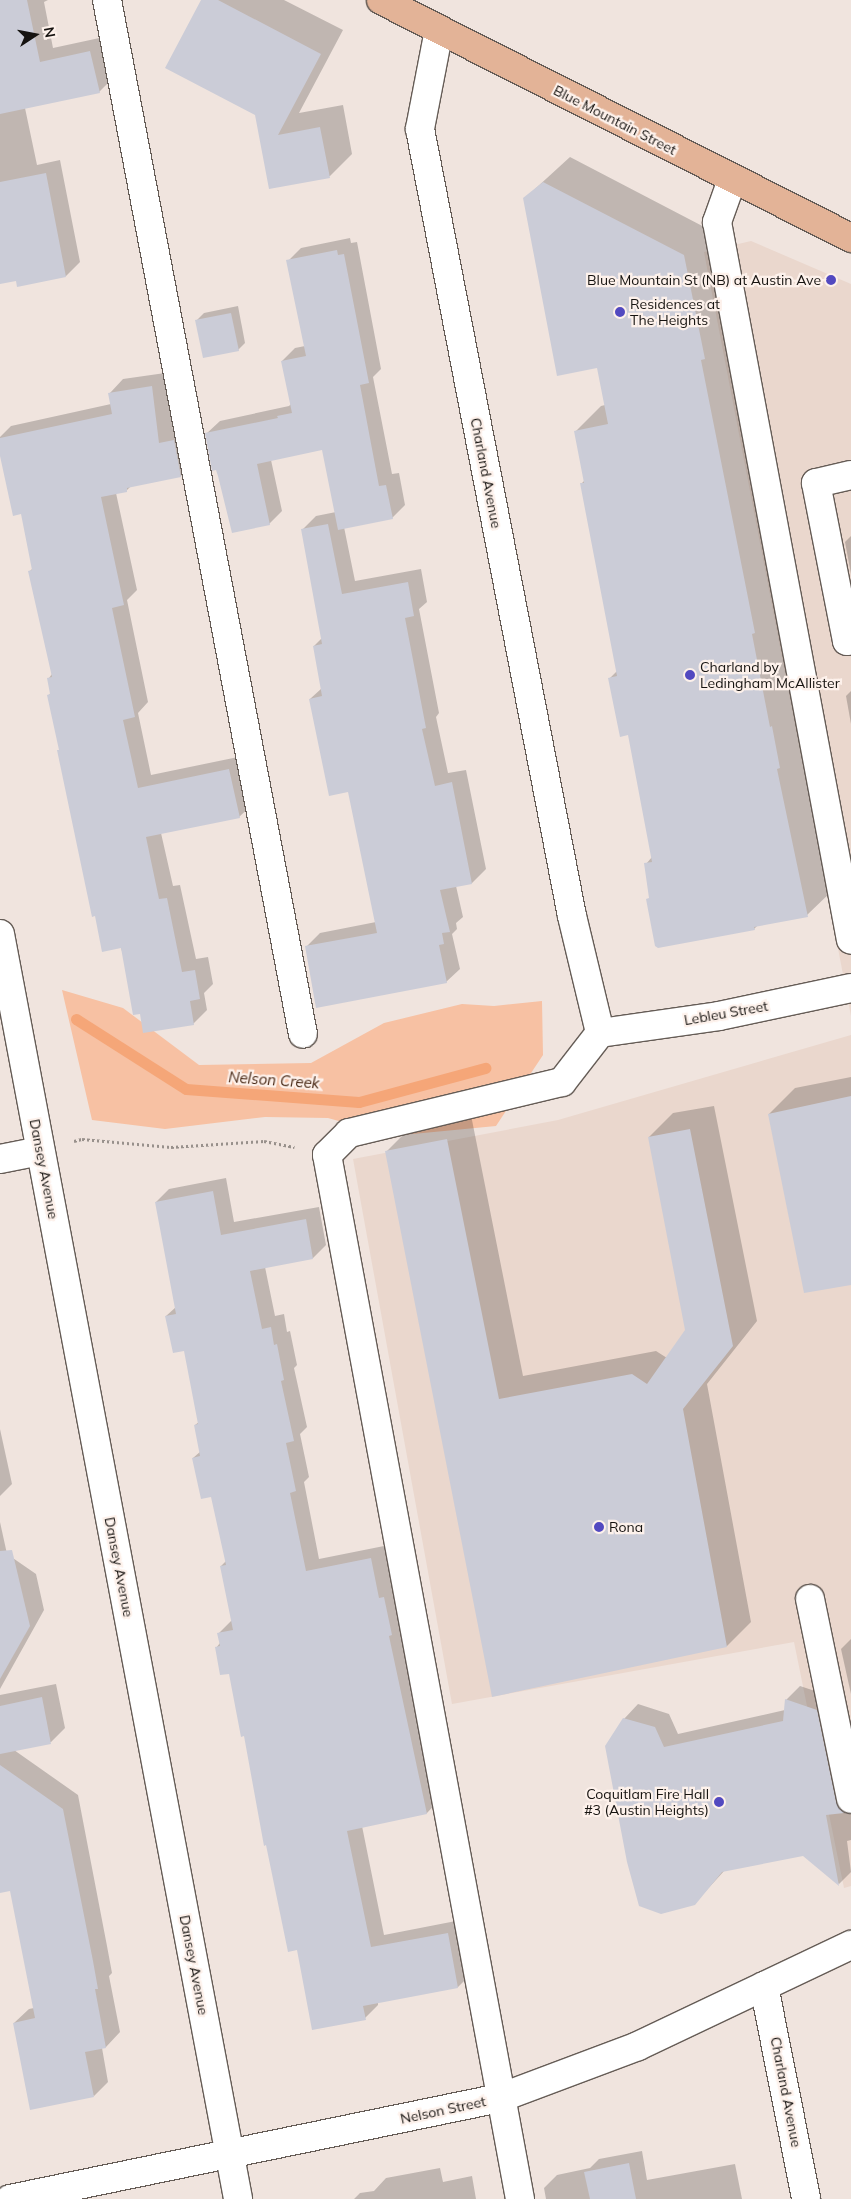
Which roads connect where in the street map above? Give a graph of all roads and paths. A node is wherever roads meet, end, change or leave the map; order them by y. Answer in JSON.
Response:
{"nodes":[{"id":1,"x":107,"y":0,"type":"edge"},
{"id":2,"x":381,"y":0,"type":"edge"},
{"id":3,"x":439,"y":30,"type":"junction"},
{"id":4,"x":732,"y":180,"type":"junction"},
{"id":5,"x":851,"y":238,"type":"edge"},
{"id":6,"x":851,"y":475,"type":"edge"},
{"id":7,"x":851,"y":640,"type":"edge"},
{"id":8,"x":0,"y":934,"type":"edge"},
{"id":9,"x":851,"y":940,"type":"edge"},
{"id":10,"x":851,"y":988,"type":"edge"},
{"id":11,"x":600,"y":1033,"type":"junction"},
{"id":12,"x":303,"y":1034,"type":"dead end"},
{"id":13,"x":74,"y":1141,"type":"dead end"},
{"id":14,"x":40,"y":1151,"type":"junction"},
{"id":15,"x":327,"y":1155,"type":"junction"},
{"id":16,"x":0,"y":1159,"type":"edge"},
{"id":17,"x":810,"y":1599,"type":"dead end"},
{"id":18,"x":851,"y":1799,"type":"edge"},
{"id":19,"x":851,"y":1945,"type":"edge"},
{"id":20,"x":764,"y":1986,"type":"junction"},
{"id":21,"x":500,"y":2098,"type":"junction"},
{"id":22,"x":231,"y":2155,"type":"junction"},
{"id":23,"x":10,"y":2199,"type":"edge"},
{"id":24,"x":238,"y":2199,"type":"edge"},
{"id":25,"x":520,"y":2199,"type":"edge"},
{"id":26,"x":806,"y":2199,"type":"edge"}],
"edges":[{"from":1,"to":12,"type":"street"},
{"from":2,"to":3,"type":"main road","name":"Blue Mountain Street"},
{"from":3,"to":4,"type":"main road","name":"Blue Mountain Street"},
{"from":3,"to":11,"type":"street","name":"Charland Avenue"},
{"from":4,"to":5,"type":"main road","name":"Blue Mountain Street"},
{"from":4,"to":9,"type":"street"},
{"from":6,"to":7,"type":"street"},
{"from":8,"to":14,"type":"street","name":"Dansey Avenue"},
{"from":10,"to":11,"type":"street","name":"Lebleu Street"},
{"from":11,"to":15,"type":"street"},
{"from":13,"to":15,"type":"path"},
{"from":14,"to":16,"type":"street"},
{"from":14,"to":22,"type":"street","name":"Dansey Avenue"},
{"from":15,"to":21,"type":"street"},
{"from":17,"to":18,"type":"street"},
{"from":19,"to":20,"type":"street","name":"Nelson Street"},
{"from":20,"to":21,"type":"street","name":"Nelson Street"},
{"from":20,"to":26,"type":"street","name":"Charland Avenue"},
{"from":21,"to":22,"type":"street","name":"Nelson Street"},
{"from":21,"to":25,"type":"street"},
{"from":22,"to":23,"type":"street","name":"Nelson Street"},
{"from":22,"to":24,"type":"street","name":"Dansey Avenue"}]}
